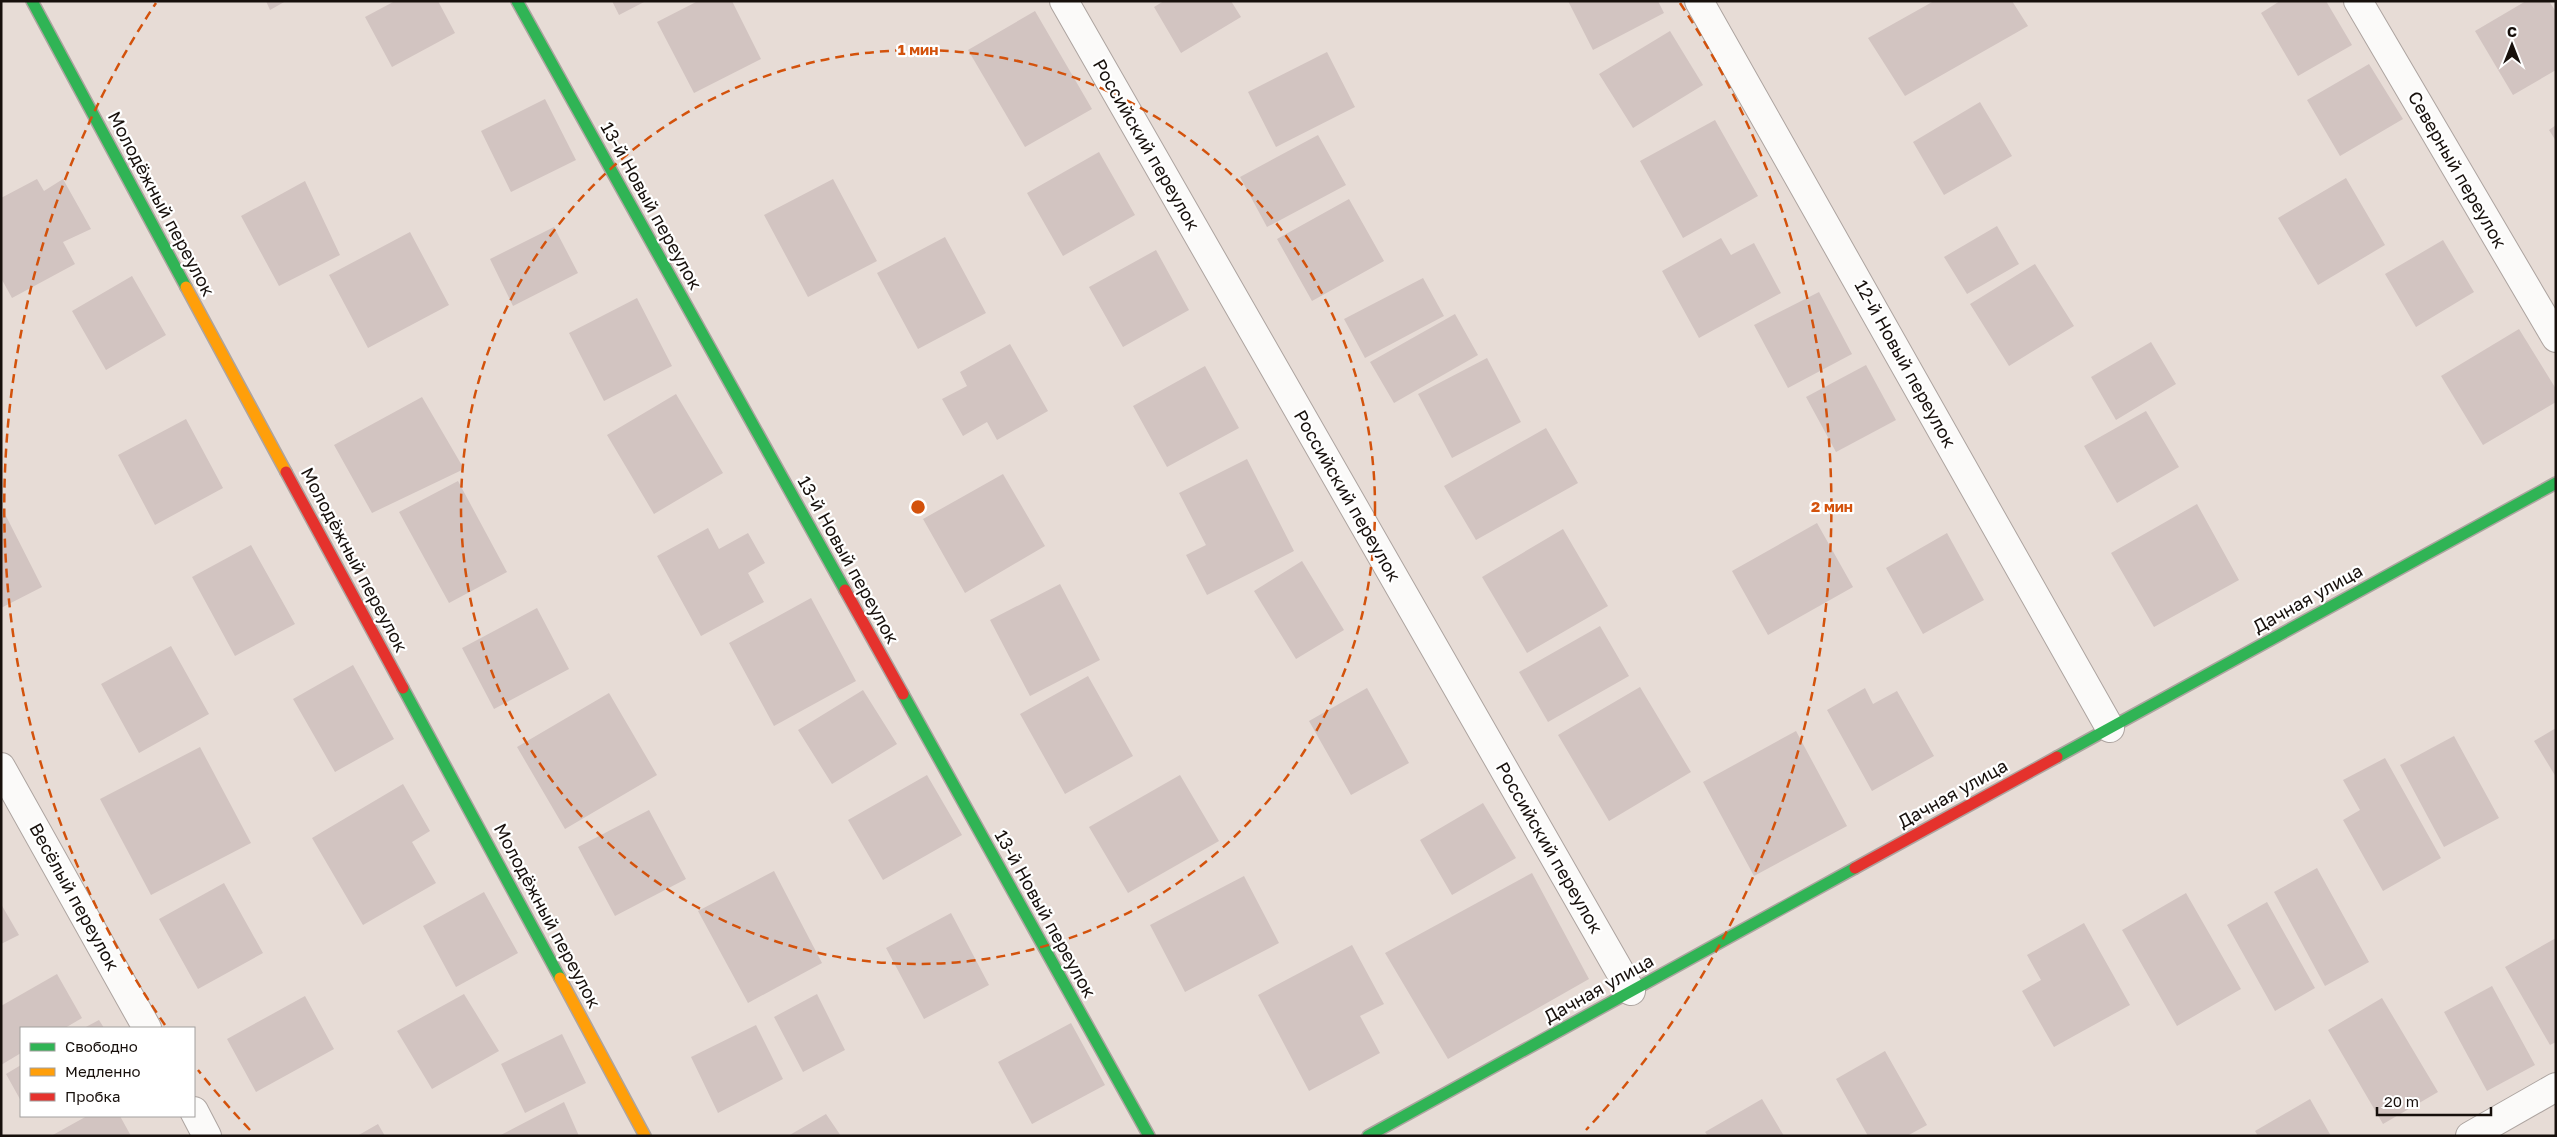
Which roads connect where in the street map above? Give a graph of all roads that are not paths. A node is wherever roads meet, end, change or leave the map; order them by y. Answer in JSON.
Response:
{"nodes":[{"id":1,"x":32,"y":1,"type":"edge"},
{"id":2,"x":517,"y":1,"type":"edge"},
{"id":3,"x":1064,"y":1,"type":"edge"},
{"id":4,"x":1699,"y":1,"type":"edge"},
{"id":5,"x":2358,"y":1,"type":"edge"},
{"id":6,"x":2556,"y":338,"type":"edge"},
{"id":7,"x":2556,"y":483,"type":"edge"},
{"id":8,"x":2110,"y":728,"type":"junction"},
{"id":9,"x":1,"y":767,"type":"edge"},
{"id":10,"x":1631,"y":991,"type":"junction"},
{"id":11,"x":146,"y":1027,"type":"edge"},
{"id":12,"x":2556,"y":1087,"type":"edge"},
{"id":13,"x":195,"y":1113,"type":"edge"},
{"id":14,"x":207,"y":1136,"type":"edge"},
{"id":15,"x":645,"y":1136,"type":"edge"},
{"id":16,"x":1149,"y":1136,"type":"edge"},
{"id":17,"x":1368,"y":1136,"type":"edge"},
{"id":18,"x":2470,"y":1136,"type":"edge"}],
"edges":[{"from":1,"to":15,"type":"street","name":"Молодёжный переулок"},
{"from":2,"to":16,"type":"street","name":"13-й Новый переулок"},
{"from":3,"to":10,"type":"street","name":"Российский переулок"},
{"from":4,"to":8,"type":"street","name":"12-й Новый переулок"},
{"from":5,"to":6,"type":"street","name":"Северный переулок"},
{"from":7,"to":8,"type":"street","name":"Дачная улица"},
{"from":8,"to":10,"type":"street","name":"Дачная улица"},
{"from":9,"to":11,"type":"street","name":"Весёлый переулок"},
{"from":10,"to":17,"type":"street","name":"Дачная улица"},
{"from":12,"to":18,"type":"street"},
{"from":13,"to":14,"type":"street"}]}
